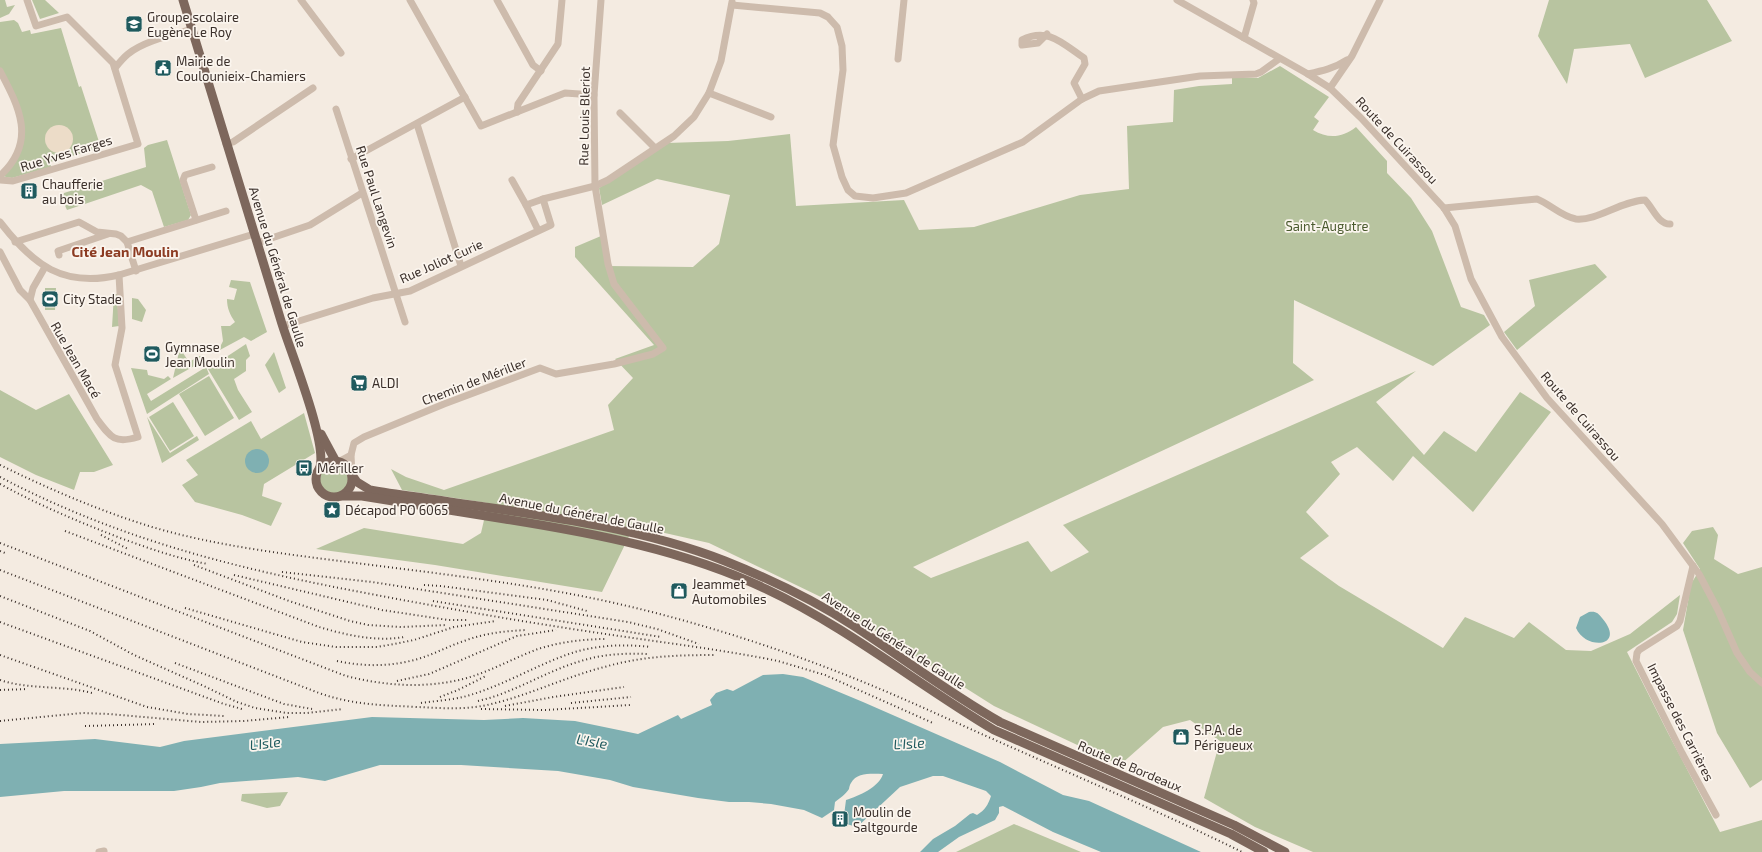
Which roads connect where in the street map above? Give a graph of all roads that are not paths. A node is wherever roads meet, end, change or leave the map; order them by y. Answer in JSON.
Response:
{"nodes":[{"id":1,"x":27,"y":0,"type":"edge"},
{"id":2,"x":179,"y":0,"type":"edge"},
{"id":3,"x":183,"y":0,"type":"edge"},
{"id":4,"x":301,"y":0,"type":"edge"},
{"id":5,"x":410,"y":0,"type":"edge"},
{"id":6,"x":497,"y":0,"type":"edge"},
{"id":7,"x":562,"y":0,"type":"edge"},
{"id":8,"x":601,"y":0,"type":"edge"},
{"id":9,"x":904,"y":0,"type":"edge"},
{"id":10,"x":1176,"y":0,"type":"edge"},
{"id":11,"x":1253,"y":0,"type":"edge"},
{"id":12,"x":1380,"y":0,"type":"edge"},
{"id":13,"x":732,"y":2,"type":"edge"},
{"id":14,"x":190,"y":29,"type":"junction"},
{"id":15,"x":1047,"y":34,"type":"dead end"},
{"id":16,"x":1244,"y":38,"type":"junction"},
{"id":17,"x":341,"y":53,"type":"dead end"},
{"id":18,"x":1352,"y":56,"type":"junction"},
{"id":19,"x":898,"y":59,"type":"dead end"},
{"id":20,"x":1279,"y":59,"type":"junction"},
{"id":21,"x":115,"y":68,"type":"junction"},
{"id":22,"x":0,"y":71,"type":"edge"},
{"id":23,"x":541,"y":71,"type":"junction"},
{"id":24,"x":1308,"y":74,"type":"junction"},
{"id":25,"x":313,"y":88,"type":"dead end"},
{"id":26,"x":1330,"y":88,"type":"junction"},
{"id":27,"x":710,"y":93,"type":"junction"},
{"id":28,"x":594,"y":95,"type":"junction"},
{"id":29,"x":465,"y":97,"type":"junction"},
{"id":30,"x":1082,"y":99,"type":"junction"},
{"id":31,"x":336,"y":109,"type":"dead end"},
{"id":32,"x":517,"y":112,"type":"junction"},
{"id":33,"x":620,"y":113,"type":"dead end"},
{"id":34,"x":771,"y":117,"type":"dead end"},
{"id":35,"x":417,"y":124,"type":"junction"},
{"id":36,"x":226,"y":144,"type":"junction"},
{"id":37,"x":655,"y":148,"type":"junction"},
{"id":38,"x":351,"y":159,"type":"junction"},
{"id":39,"x":212,"y":167,"type":"dead end"},
{"id":40,"x":0,"y":180,"type":"edge"},
{"id":41,"x":512,"y":180,"type":"dead end"},
{"id":42,"x":595,"y":186,"type":"junction"},
{"id":43,"x":362,"y":193,"type":"junction"},
{"id":44,"x":543,"y":199,"type":"junction"},
{"id":45,"x":526,"y":204,"type":"junction"},
{"id":46,"x":1444,"y":208,"type":"junction"},
{"id":47,"x":226,"y":210,"type":"dead end"},
{"id":48,"x":196,"y":220,"type":"junction"},
{"id":49,"x":1670,"y":224,"type":"dead end"},
{"id":50,"x":1,"y":228,"type":"edge"},
{"id":51,"x":538,"y":230,"type":"junction"},
{"id":52,"x":110,"y":234,"type":"junction"},
{"id":53,"x":254,"y":234,"type":"junction"},
{"id":54,"x":16,"y":242,"type":"junction"},
{"id":55,"x":127,"y":242,"type":"junction"},
{"id":56,"x":257,"y":243,"type":"junction"},
{"id":57,"x":0,"y":252,"type":"edge"},
{"id":58,"x":60,"y":255,"type":"dead end"},
{"id":59,"x":461,"y":266,"type":"junction"},
{"id":60,"x":45,"y":267,"type":"junction"},
{"id":61,"x":136,"y":270,"type":"junction"},
{"id":62,"x":119,"y":275,"type":"junction"},
{"id":63,"x":396,"y":293,"type":"junction"},
{"id":64,"x":30,"y":300,"type":"junction"},
{"id":65,"x":405,"y":322,"type":"dead end"},
{"id":66,"x":283,"y":326,"type":"junction"},
{"id":67,"x":663,"y":348,"type":"joint"},
{"id":68,"x":313,"y":418,"type":"junction"},
{"id":69,"x":351,"y":455,"type":"junction"},
{"id":70,"x":338,"y":461,"type":"junction"},
{"id":71,"x":320,"y":467,"type":"junction"},
{"id":72,"x":352,"y":475,"type":"junction"},
{"id":73,"x":341,"y":496,"type":"junction"},
{"id":74,"x":1693,"y":566,"type":"junction"},
{"id":75,"x":1762,"y":683,"type":"edge"},
{"id":76,"x":964,"y":702,"type":"joint"},
{"id":77,"x":956,"y":708,"type":"joint"},
{"id":78,"x":1716,"y":815,"type":"dead end"},
{"id":79,"x":1264,"y":852,"type":"edge"},
{"id":80,"x":1285,"y":852,"type":"edge"}],
"edges":[{"from":1,"to":21,"type":"street"},
{"from":2,"to":14,"type":"main road","name":"Avenue du Général de Gaulle"},
{"from":3,"to":14,"type":"main road","name":"Avenue du Général de Gaulle"},
{"from":4,"to":17,"type":"street"},
{"from":5,"to":29,"type":"street"},
{"from":6,"to":23,"type":"street"},
{"from":7,"to":23,"type":"street"},
{"from":8,"to":28,"type":"street","name":"Rue Louis Bleriot"},
{"from":9,"to":19,"type":"street"},
{"from":10,"to":16,"type":"street","name":"Route de Cuirassou"},
{"from":11,"to":16,"type":"street"},
{"from":12,"to":18,"type":"street"},
{"from":13,"to":27,"type":"street"},
{"from":13,"to":30,"type":"street"},
{"from":14,"to":21,"type":"street"},
{"from":14,"to":36,"type":"main road","name":"Avenue du Général de Gaulle"},
{"from":15,"to":30,"type":"street"},
{"from":16,"to":20,"type":"street","name":"Route de Cuirassou"},
{"from":18,"to":24,"type":"street"},
{"from":18,"to":26,"type":"street"},
{"from":20,"to":24,"type":"street","name":"Route de Cuirassou"},
{"from":20,"to":30,"type":"street"},
{"from":21,"to":40,"type":"street","name":"Rue Yves Farges"},
{"from":22,"to":40,"type":"street"},
{"from":23,"to":32,"type":"street"},
{"from":24,"to":26,"type":"street","name":"Route de Cuirassou"},
{"from":25,"to":36,"type":"street"},
{"from":26,"to":46,"type":"street","name":"Route de Cuirassou"},
{"from":27,"to":34,"type":"street"},
{"from":27,"to":37,"type":"street"},
{"from":28,"to":32,"type":"street"},
{"from":28,"to":42,"type":"street","name":"Rue Louis Bleriot"},
{"from":29,"to":32,"type":"street"},
{"from":29,"to":35,"type":"street"},
{"from":31,"to":38,"type":"street","name":"Rue Paul Langevin"},
{"from":33,"to":37,"type":"street"},
{"from":35,"to":38,"type":"street"},
{"from":35,"to":59,"type":"street"},
{"from":36,"to":53,"type":"main road","name":"Avenue du Général de Gaulle"},
{"from":37,"to":42,"type":"street"},
{"from":38,"to":43,"type":"street","name":"Rue Paul Langevin"},
{"from":39,"to":48,"type":"street"},
{"from":41,"to":45,"type":"street"},
{"from":42,"to":44,"type":"street"},
{"from":42,"to":67,"type":"street","name":"Rue Louis Bleriot"},
{"from":43,"to":56,"type":"street"},
{"from":43,"to":63,"type":"street","name":"Rue Paul Langevin"},
{"from":44,"to":45,"type":"street"},
{"from":44,"to":51,"type":"street","name":"Rue Joliot Curie"},
{"from":45,"to":51,"type":"street"},
{"from":46,"to":49,"type":"street"},
{"from":46,"to":74,"type":"street","name":"Route de Cuirassou"},
{"from":47,"to":48,"type":"street"},
{"from":48,"to":55,"type":"street"},
{"from":50,"to":54,"type":"street"},
{"from":51,"to":59,"type":"street","name":"Rue Joliot Curie"},
{"from":52,"to":54,"type":"street"},
{"from":52,"to":55,"type":"street"},
{"from":52,"to":58,"type":"street"},
{"from":53,"to":56,"type":"main road","name":"Avenue du Général de Gaulle"},
{"from":53,"to":61,"type":"street"},
{"from":54,"to":60,"type":"street"},
{"from":55,"to":61,"type":"street"},
{"from":56,"to":66,"type":"main road","name":"Avenue du Général de Gaulle"},
{"from":57,"to":64,"type":"street","name":"Rue Jean Macé"},
{"from":59,"to":63,"type":"street","name":"Rue Joliot Curie"},
{"from":60,"to":62,"type":"street"},
{"from":60,"to":64,"type":"street"},
{"from":61,"to":62,"type":"street"},
{"from":62,"to":64,"type":"street","name":"Rue Jean Macé"},
{"from":63,"to":65,"type":"street","name":"Rue Paul Langevin"},
{"from":63,"to":66,"type":"street","name":"Rue Joliot Curie"},
{"from":66,"to":68,"type":"main road","name":"Avenue du Général de Gaulle"},
{"from":67,"to":69,"type":"street","name":"Chemin de Mériller"},
{"from":68,"to":70,"type":"main road","name":"Avenue du Général de Gaulle"},
{"from":68,"to":71,"type":"main road","name":"Avenue du Général de Gaulle"},
{"from":69,"to":70,"type":"street"},
{"from":69,"to":72,"type":"street"},
{"from":70,"to":71,"type":"main road"},
{"from":70,"to":72,"type":"main road","name":"Avenue du Général de Gaulle"},
{"from":71,"to":73,"type":"main road","name":"Avenue du Général de Gaulle"},
{"from":72,"to":73,"type":"main road"},
{"from":72,"to":76,"type":"main road","name":"Avenue du Général de Gaulle"},
{"from":73,"to":77,"type":"main road","name":"Avenue du Général de Gaulle"},
{"from":74,"to":75,"type":"street","name":"Route de Cuirassou"},
{"from":74,"to":78,"type":"street","name":"Impasse des Carrières"},
{"from":76,"to":80,"type":"main road","name":"Route de Bordeaux"},
{"from":77,"to":79,"type":"main road","name":"Route de Bordeaux"}]}
